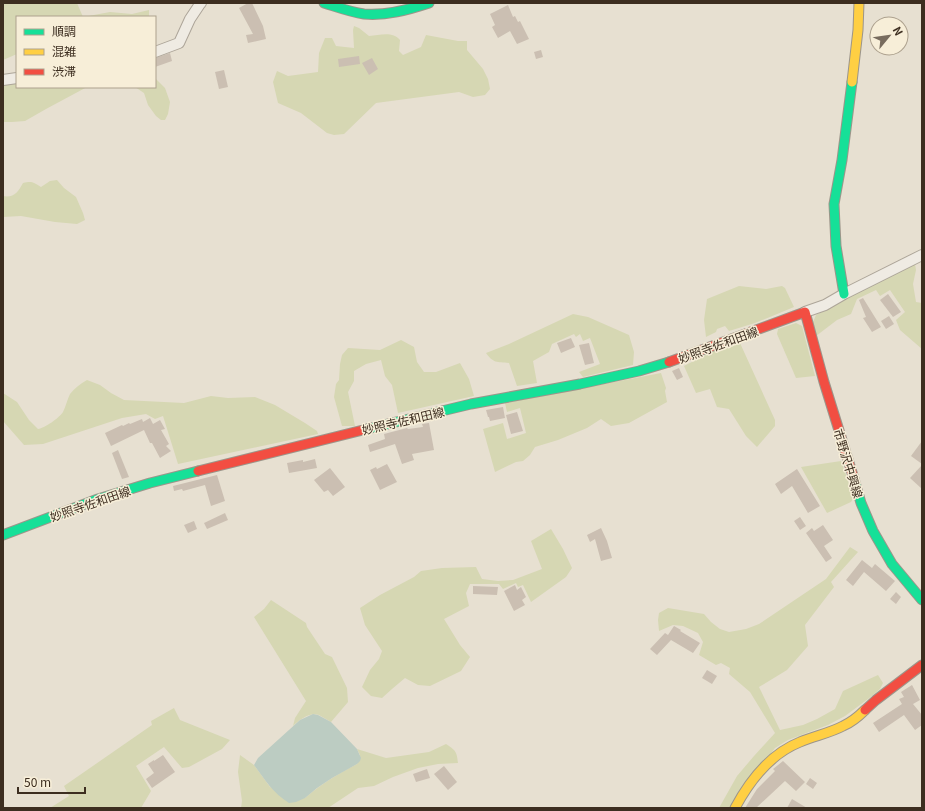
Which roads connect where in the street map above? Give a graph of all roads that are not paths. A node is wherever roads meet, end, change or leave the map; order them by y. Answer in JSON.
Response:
{"nodes":[{"id":1,"x":201,"y":3,"type":"edge"},
{"id":2,"x":324,"y":3,"type":"edge"},
{"id":3,"x":429,"y":3,"type":"edge"},
{"id":4,"x":859,"y":3,"type":"edge"},
{"id":5,"x":156,"y":52,"type":"edge"},
{"id":6,"x":16,"y":78,"type":"edge"},
{"id":7,"x":3,"y":80,"type":"edge"},
{"id":8,"x":922,"y":255,"type":"edge"},
{"id":9,"x":844,"y":294,"type":"junction"},
{"id":10,"x":805,"y":312,"type":"junction"},
{"id":11,"x":3,"y":535,"type":"edge"},
{"id":12,"x":922,"y":600,"type":"edge"},
{"id":13,"x":922,"y":665,"type":"edge"},
{"id":14,"x":735,"y":808,"type":"edge"}],
"edges":[{"from":1,"to":5,"type":"street"},
{"from":2,"to":3,"type":"main road"},
{"from":4,"to":9,"type":"main road"},
{"from":6,"to":7,"type":"street"},
{"from":8,"to":9,"type":"street"},
{"from":9,"to":10,"type":"street"},
{"from":10,"to":11,"type":"main road","name":"妙照寺佐和田線"},
{"from":10,"to":12,"type":"main road","name":"市野沢中興線"},
{"from":13,"to":14,"type":"main road"}]}
